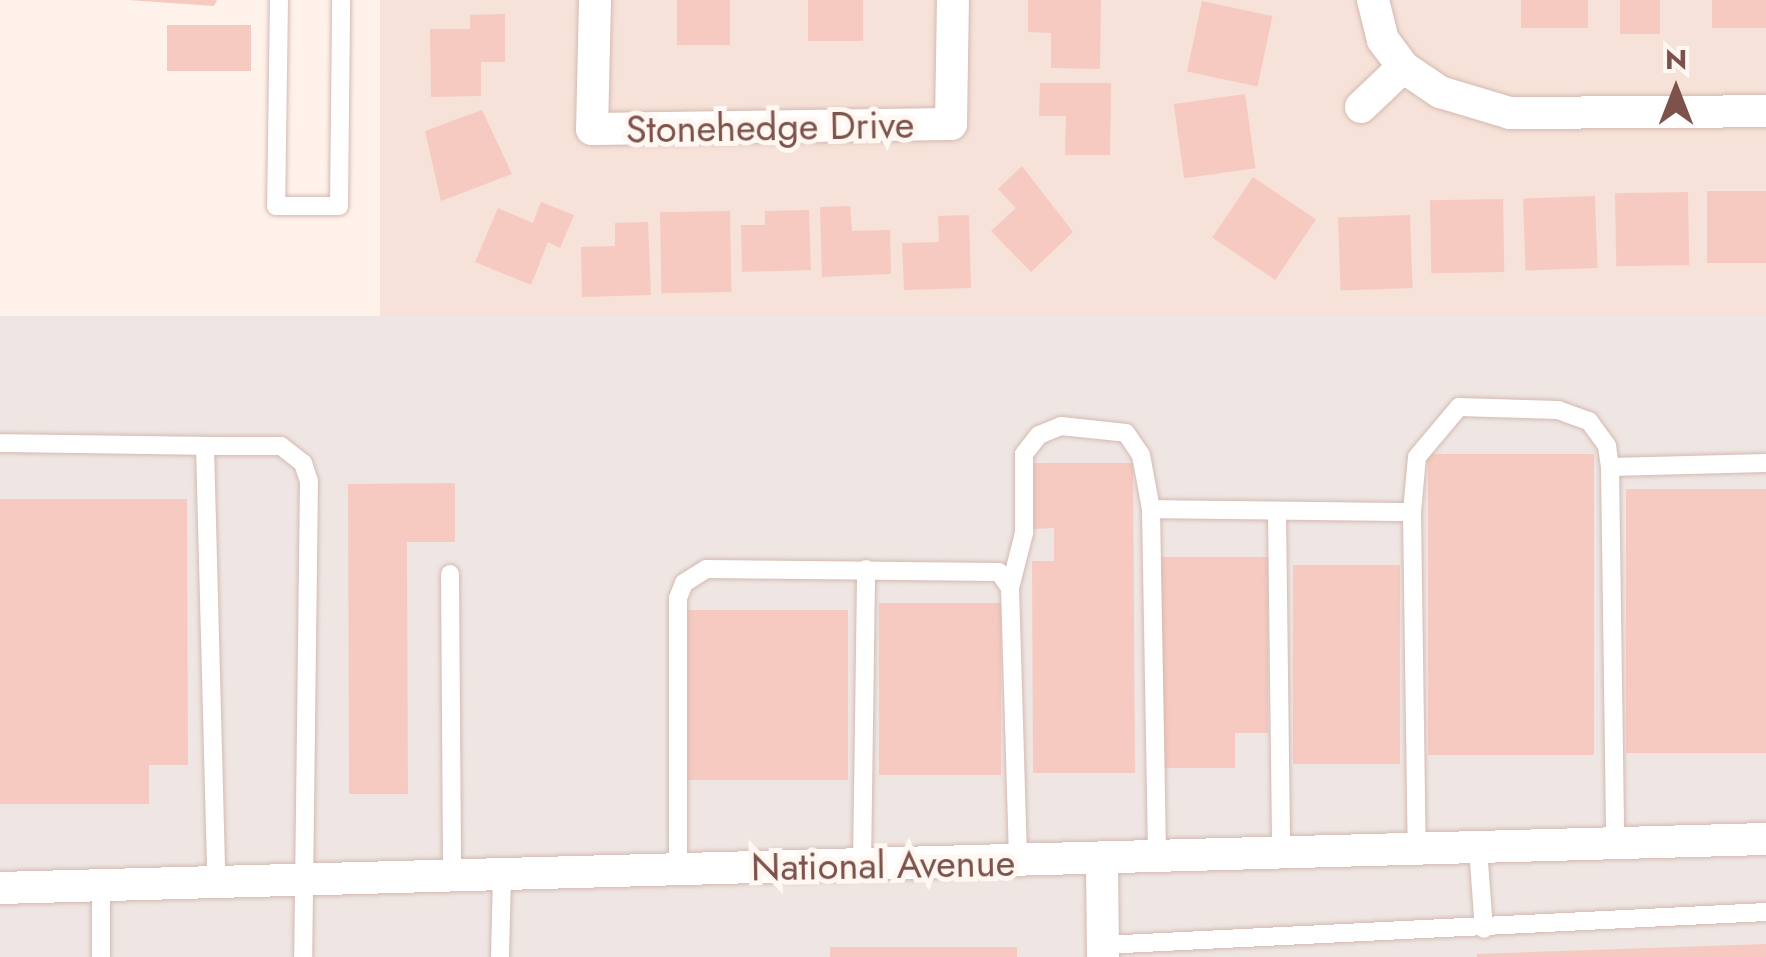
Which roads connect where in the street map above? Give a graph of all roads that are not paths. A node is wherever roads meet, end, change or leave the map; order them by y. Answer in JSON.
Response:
{"nodes":[{"id":1,"x":278,"y":0,"type":"edge"},
{"id":2,"x":342,"y":0,"type":"edge"},
{"id":3,"x":594,"y":0,"type":"edge"},
{"id":4,"x":953,"y":0,"type":"edge"},
{"id":5,"x":1374,"y":0,"type":"edge"},
{"id":6,"x":1403,"y":67,"type":"junction"},
{"id":7,"x":1361,"y":107,"type":"dead end"},
{"id":8,"x":1766,"y":111,"type":"edge"},
{"id":9,"x":0,"y":443,"type":"edge"},
{"id":10,"x":205,"y":446,"type":"junction"},
{"id":11,"x":1766,"y":462,"type":"edge"},
{"id":12,"x":1610,"y":467,"type":"junction"},
{"id":13,"x":1150,"y":510,"type":"junction"},
{"id":14,"x":1277,"y":512,"type":"junction"},
{"id":15,"x":1412,"y":512,"type":"junction"},
{"id":16,"x":866,"y":569,"type":"junction"},
{"id":17,"x":450,"y":574,"type":"dead end"},
{"id":18,"x":1010,"y":588,"type":"junction"},
{"id":19,"x":1766,"y":839,"type":"edge"},
{"id":20,"x":1614,"y":844,"type":"junction"},
{"id":21,"x":1478,"y":848,"type":"junction"},
{"id":22,"x":1416,"y":850,"type":"junction"},
{"id":23,"x":1282,"y":854,"type":"junction"},
{"id":24,"x":1157,"y":859,"type":"junction"},
{"id":25,"x":1102,"y":861,"type":"junction"},
{"id":26,"x":1018,"y":862,"type":"junction"},
{"id":27,"x":862,"y":866,"type":"junction"},
{"id":28,"x":678,"y":870,"type":"junction"},
{"id":29,"x":502,"y":873,"type":"junction"},
{"id":30,"x":452,"y":874,"type":"junction"},
{"id":31,"x":303,"y":877,"type":"junction"},
{"id":32,"x":216,"y":879,"type":"junction"},
{"id":33,"x":101,"y":882,"type":"junction"},
{"id":34,"x":0,"y":888,"type":"edge"},
{"id":35,"x":1766,"y":912,"type":"edge"},
{"id":36,"x":1484,"y":929,"type":"junction"},
{"id":37,"x":1103,"y":951,"type":"edge"},
{"id":38,"x":101,"y":957,"type":"edge"},
{"id":39,"x":303,"y":957,"type":"edge"},
{"id":40,"x":500,"y":957,"type":"edge"}],
"edges":[{"from":1,"to":2,"type":"lane"},
{"from":3,"to":4,"type":"street","name":"Stonehedge Drive"},
{"from":5,"to":6,"type":"street"},
{"from":6,"to":7,"type":"street"},
{"from":6,"to":8,"type":"street"},
{"from":9,"to":10,"type":"lane"},
{"from":10,"to":31,"type":"lane"},
{"from":10,"to":32,"type":"lane"},
{"from":11,"to":12,"type":"lane"},
{"from":12,"to":15,"type":"lane"},
{"from":12,"to":20,"type":"lane"},
{"from":13,"to":14,"type":"lane"},
{"from":13,"to":18,"type":"lane"},
{"from":13,"to":24,"type":"lane"},
{"from":14,"to":15,"type":"lane"},
{"from":14,"to":23,"type":"lane"},
{"from":15,"to":22,"type":"lane"},
{"from":16,"to":18,"type":"lane"},
{"from":16,"to":27,"type":"lane"},
{"from":16,"to":28,"type":"lane"},
{"from":17,"to":30,"type":"lane"},
{"from":18,"to":26,"type":"lane"},
{"from":19,"to":20,"type":"street","name":"National Avenue"},
{"from":20,"to":21,"type":"street","name":"National Avenue"},
{"from":21,"to":22,"type":"street","name":"National Avenue"},
{"from":21,"to":36,"type":"lane"},
{"from":22,"to":23,"type":"street","name":"National Avenue"},
{"from":23,"to":24,"type":"street","name":"National Avenue"},
{"from":24,"to":25,"type":"street","name":"National Avenue"},
{"from":25,"to":26,"type":"street","name":"National Avenue"},
{"from":25,"to":37,"type":"street"},
{"from":26,"to":27,"type":"street","name":"National Avenue"},
{"from":27,"to":28,"type":"street","name":"National Avenue"},
{"from":28,"to":29,"type":"street","name":"National Avenue"},
{"from":29,"to":30,"type":"street","name":"National Avenue"},
{"from":29,"to":40,"type":"lane"},
{"from":30,"to":31,"type":"street","name":"National Avenue"},
{"from":31,"to":32,"type":"street","name":"National Avenue"},
{"from":31,"to":39,"type":"lane"},
{"from":32,"to":33,"type":"street","name":"National Avenue"},
{"from":33,"to":34,"type":"street","name":"National Avenue"},
{"from":33,"to":38,"type":"lane"},
{"from":35,"to":36,"type":"lane"},
{"from":36,"to":37,"type":"lane"}]}
